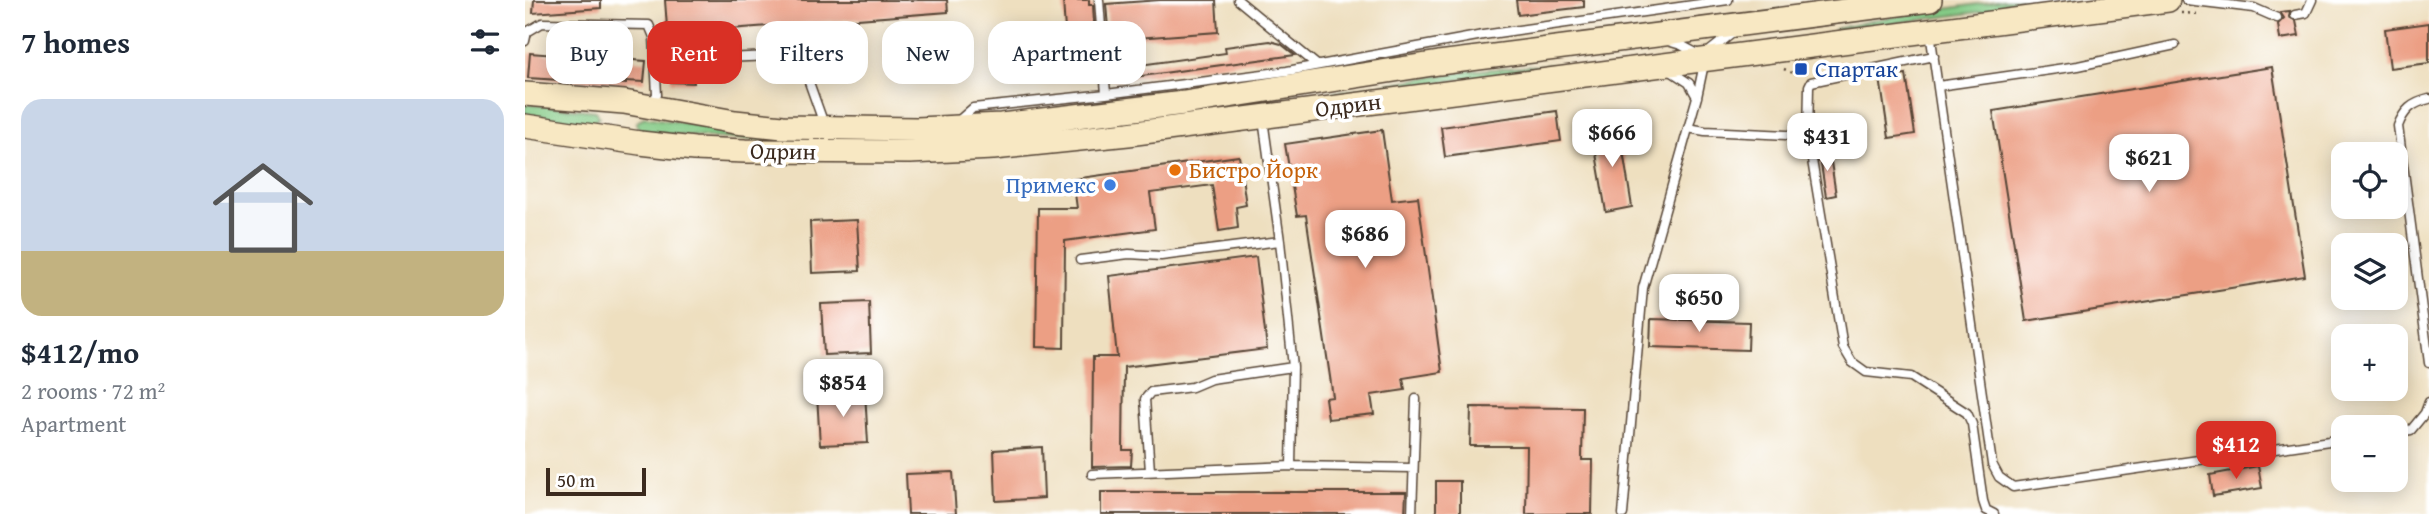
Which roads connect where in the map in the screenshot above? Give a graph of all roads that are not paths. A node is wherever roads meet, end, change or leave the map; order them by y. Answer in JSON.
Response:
{"nodes":[{"id":1,"x":1099,"y":0,"type":"edge"},
{"id":2,"x":1238,"y":0,"type":"edge"},
{"id":3,"x":1728,"y":0,"type":"edge"},
{"id":4,"x":1930,"y":0,"type":"edge"},
{"id":5,"x":2168,"y":0,"type":"edge"},
{"id":6,"x":2186,"y":0,"type":"edge"},
{"id":7,"x":2312,"y":0,"type":"edge"},
{"id":8,"x":1691,"y":3,"type":"edge"},
{"id":9,"x":2295,"y":15,"type":"dead end"},
{"id":10,"x":2277,"y":18,"type":"dead end"},
{"id":11,"x":1745,"y":24,"type":"junction"},
{"id":12,"x":1930,"y":31,"type":"junction"},
{"id":13,"x":1650,"y":37,"type":"junction"},
{"id":14,"x":525,"y":41,"type":"edge"},
{"id":15,"x":2175,"y":45,"type":"dead end"},
{"id":16,"x":1934,"y":56,"type":"junction"},
{"id":17,"x":742,"y":57,"type":"edge"},
{"id":18,"x":1705,"y":59,"type":"junction"},
{"id":19,"x":1317,"y":65,"type":"junction"},
{"id":20,"x":1660,"y":66,"type":"junction"},
{"id":21,"x":1367,"y":76,"type":"junction"},
{"id":22,"x":1938,"y":86,"type":"junction"},
{"id":23,"x":525,"y":94,"type":"edge"},
{"id":24,"x":1106,"y":94,"type":"junction"},
{"id":25,"x":1697,"y":97,"type":"junction"},
{"id":26,"x":596,"y":99,"type":"junction"},
{"id":27,"x":2429,"y":99,"type":"edge"},
{"id":28,"x":648,"y":106,"type":"junction"},
{"id":29,"x":1263,"y":116,"type":"junction"},
{"id":30,"x":525,"y":126,"type":"edge"},
{"id":31,"x":951,"y":127,"type":"junction"},
{"id":32,"x":1688,"y":128,"type":"junction"},
{"id":33,"x":826,"y":129,"type":"junction"},
{"id":34,"x":590,"y":136,"type":"junction"},
{"id":35,"x":1808,"y":136,"type":"junction"},
{"id":36,"x":640,"y":143,"type":"junction"},
{"id":37,"x":1280,"y":241,"type":"junction"},
{"id":38,"x":1080,"y":260,"type":"dead end"},
{"id":39,"x":2429,"y":363,"type":"edge"},
{"id":40,"x":1293,"y":367,"type":"junction"},
{"id":41,"x":1416,"y":399,"type":"dead end"},
{"id":42,"x":2429,"y":402,"type":"edge"},
{"id":43,"x":2408,"y":430,"type":"edge"},
{"id":44,"x":2331,"y":441,"type":"edge"},
{"id":45,"x":1291,"y":467,"type":"junction"},
{"id":46,"x":1412,"y":468,"type":"junction"},
{"id":47,"x":1150,"y":471,"type":"junction"},
{"id":48,"x":1092,"y":474,"type":"dead end"},
{"id":49,"x":1412,"y":514,"type":"edge"},
{"id":50,"x":1623,"y":514,"type":"edge"},
{"id":51,"x":1994,"y":514,"type":"edge"}],
"edges":[{"from":1,"to":24,"type":"lane"},
{"from":2,"to":19,"type":"lane"},
{"from":3,"to":8,"type":"lane"},
{"from":4,"to":11,"type":"main road","name":"Одрин"},
{"from":5,"to":12,"type":"main road","name":"Одрин"},
{"from":6,"to":10,"type":"lane"},
{"from":7,"to":9,"type":"lane"},
{"from":8,"to":19,"type":"lane"},
{"from":11,"to":13,"type":"main road","name":"Одрин"},
{"from":11,"to":18,"type":"lane"},
{"from":12,"to":16,"type":"lane"},
{"from":12,"to":18,"type":"main road","name":"Одрин"},
{"from":13,"to":18,"type":"lane"},
{"from":13,"to":21,"type":"main road","name":"Одрин"},
{"from":14,"to":28,"type":"lane"},
{"from":15,"to":22,"type":"lane"},
{"from":16,"to":22,"type":"lane"},
{"from":16,"to":35,"type":"lane"},
{"from":17,"to":33,"type":"lane"},
{"from":18,"to":20,"type":"main road","name":"Одрин"},
{"from":18,"to":25,"type":"lane"},
{"from":19,"to":24,"type":"lane"},
{"from":20,"to":25,"type":"lane"},
{"from":20,"to":29,"type":"main road","name":"Одрин"},
{"from":21,"to":29,"type":"main road"},
{"from":21,"to":31,"type":"main road","name":"Одрин"},
{"from":22,"to":44,"type":"lane"},
{"from":23,"to":26,"type":"main road","name":"Одрин"},
{"from":24,"to":31,"type":"lane"},
{"from":25,"to":32,"type":"lane"},
{"from":26,"to":28,"type":"main road","name":"Одрин"},
{"from":26,"to":34,"type":"main road"},
{"from":27,"to":39,"type":"lane"},
{"from":28,"to":33,"type":"main road","name":"Одрин"},
{"from":28,"to":36,"type":"main road"},
{"from":29,"to":36,"type":"main road","name":"Одрин"},
{"from":29,"to":37,"type":"lane"},
{"from":30,"to":34,"type":"main road","name":"Одрин"},
{"from":31,"to":33,"type":"main road","name":"Одрин"},
{"from":32,"to":35,"type":"lane"},
{"from":32,"to":50,"type":"lane"},
{"from":34,"to":36,"type":"main road","name":"Одрин"},
{"from":35,"to":51,"type":"lane"},
{"from":37,"to":38,"type":"lane"},
{"from":37,"to":40,"type":"lane"},
{"from":40,"to":45,"type":"lane"},
{"from":40,"to":47,"type":"lane"},
{"from":41,"to":46,"type":"lane"},
{"from":42,"to":43,"type":"lane"},
{"from":45,"to":46,"type":"lane"},
{"from":45,"to":47,"type":"lane"},
{"from":46,"to":49,"type":"lane"},
{"from":47,"to":48,"type":"lane"}]}
